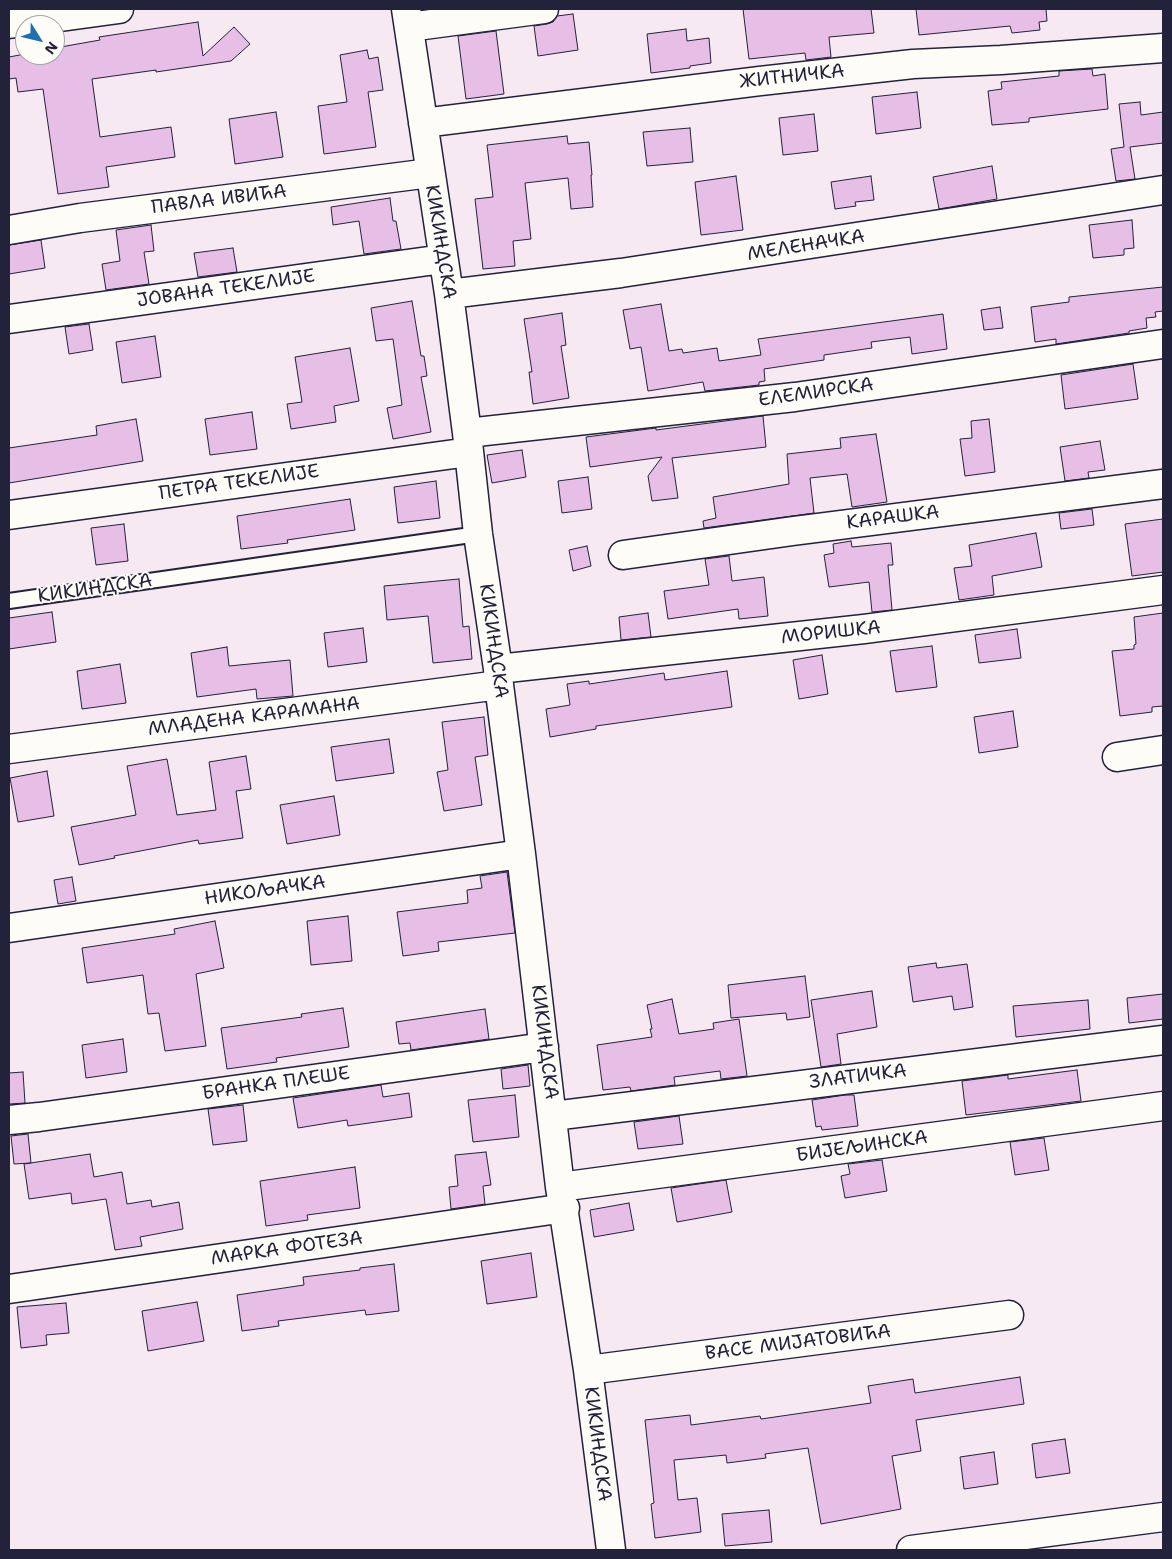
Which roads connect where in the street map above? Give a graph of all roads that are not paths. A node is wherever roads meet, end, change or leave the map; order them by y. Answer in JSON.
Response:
{"nodes":[{"id":1,"x":119,"y":9,"type":"edge"},
{"id":2,"x":544,"y":9,"type":"edge"},
{"id":3,"x":408,"y":18,"type":"edge"},
{"id":4,"x":9,"y":24,"type":"edge"},
{"id":5,"x":1163,"y":48,"type":"edge"},
{"id":6,"x":423,"y":123,"type":"junction"},
{"id":7,"x":430,"y":173,"type":"junction"},
{"id":8,"x":1163,"y":190,"type":"edge"},
{"id":9,"x":9,"y":230,"type":"edge"},
{"id":10,"x":443,"y":259,"type":"junction"},
{"id":11,"x":448,"y":294,"type":"junction"},
{"id":12,"x":9,"y":319,"type":"edge"},
{"id":13,"x":1163,"y":344,"type":"edge"},
{"id":14,"x":468,"y":443,"type":"junction"},
{"id":15,"x":1163,"y":484,"type":"edge"},
{"id":16,"x":9,"y":514,"type":"edge"},
{"id":17,"x":478,"y":534,"type":"junction"},
{"id":18,"x":623,"y":554,"type":"dead end"},
{"id":19,"x":1163,"y":590,"type":"edge"},
{"id":20,"x":9,"y":601,"type":"edge"},
{"id":21,"x":498,"y":677,"type":"junction"},
{"id":22,"x":9,"y":750,"type":"edge"},
{"id":23,"x":1163,"y":750,"type":"edge"},
{"id":24,"x":1117,"y":757,"type":"dead end"},
{"id":25,"x":521,"y":854,"type":"junction"},
{"id":26,"x":9,"y":928,"type":"edge"},
{"id":27,"x":1163,"y":1040,"type":"edge"},
{"id":28,"x":544,"y":1046,"type":"junction"},
{"id":29,"x":1163,"y":1106,"type":"edge"},
{"id":30,"x":553,"y":1116,"type":"junction"},
{"id":31,"x":9,"y":1120,"type":"edge"},
{"id":32,"x":563,"y":1198,"type":"junction"},
{"id":33,"x":9,"y":1289,"type":"edge"},
{"id":34,"x":1009,"y":1315,"type":"dead end"},
{"id":35,"x":588,"y":1370,"type":"junction"},
{"id":36,"x":1163,"y":1517,"type":"edge"},
{"id":37,"x":611,"y":1550,"type":"edge"},
{"id":38,"x":911,"y":1550,"type":"edge"}],
"edges":[{"from":1,"to":4,"type":"street"},
{"from":2,"to":3,"type":"street"},
{"from":3,"to":6,"type":"street","name":"КИКИНДСКА"},
{"from":5,"to":6,"type":"street","name":"ЖИТНИЧКА"},
{"from":6,"to":7,"type":"street","name":"КИКИНДСКА"},
{"from":7,"to":9,"type":"street","name":"ПАВЛА ИВИЋА"},
{"from":7,"to":10,"type":"street","name":"КИКИНДСКА"},
{"from":8,"to":11,"type":"street","name":"МЕЛЕНАЧКА"},
{"from":10,"to":11,"type":"street","name":"КИКИНДСКА"},
{"from":10,"to":12,"type":"street","name":"ЈОВАНА ТЕКЕЛИЈЕ"},
{"from":11,"to":14,"type":"street","name":"КИКИНДСКА"},
{"from":13,"to":14,"type":"street","name":"ЕЛЕМИРСКА"},
{"from":14,"to":16,"type":"street","name":"ПЕТРА ТЕКЕЛИЈЕ"},
{"from":14,"to":17,"type":"street","name":"КИКИНДСКА"},
{"from":15,"to":18,"type":"street","name":"КАРАШКА"},
{"from":17,"to":20,"type":"lane","name":"КИКИНДСКА"},
{"from":17,"to":21,"type":"street","name":"КИКИНДСКА"},
{"from":19,"to":21,"type":"street","name":"МОРИШКА"},
{"from":21,"to":22,"type":"street","name":"МЛАДЕНА КАРАМАНА"},
{"from":21,"to":25,"type":"street","name":"КИКИНДСКА"},
{"from":23,"to":24,"type":"street"},
{"from":25,"to":26,"type":"street","name":"НИКОЉАЧКА"},
{"from":25,"to":28,"type":"street","name":"КИКИНДСКА"},
{"from":27,"to":30,"type":"street","name":"ЗЛАТИЧКА"},
{"from":28,"to":30,"type":"street","name":"КИКИНДСКА"},
{"from":28,"to":31,"type":"street","name":"БРАНКА ПЛЕШЕ"},
{"from":29,"to":32,"type":"street","name":"БИЈЕЉИНСКА"},
{"from":30,"to":32,"type":"street","name":"КИКИНДСКА"},
{"from":32,"to":33,"type":"street","name":"МАРКА ФОТЕЗА"},
{"from":32,"to":35,"type":"street","name":"КИКИНДСКА"},
{"from":34,"to":35,"type":"street","name":"ВАСЕ МИЈАТОВИЋА"},
{"from":35,"to":37,"type":"street","name":"КИКИНДСКА"},
{"from":36,"to":38,"type":"street"}]}
